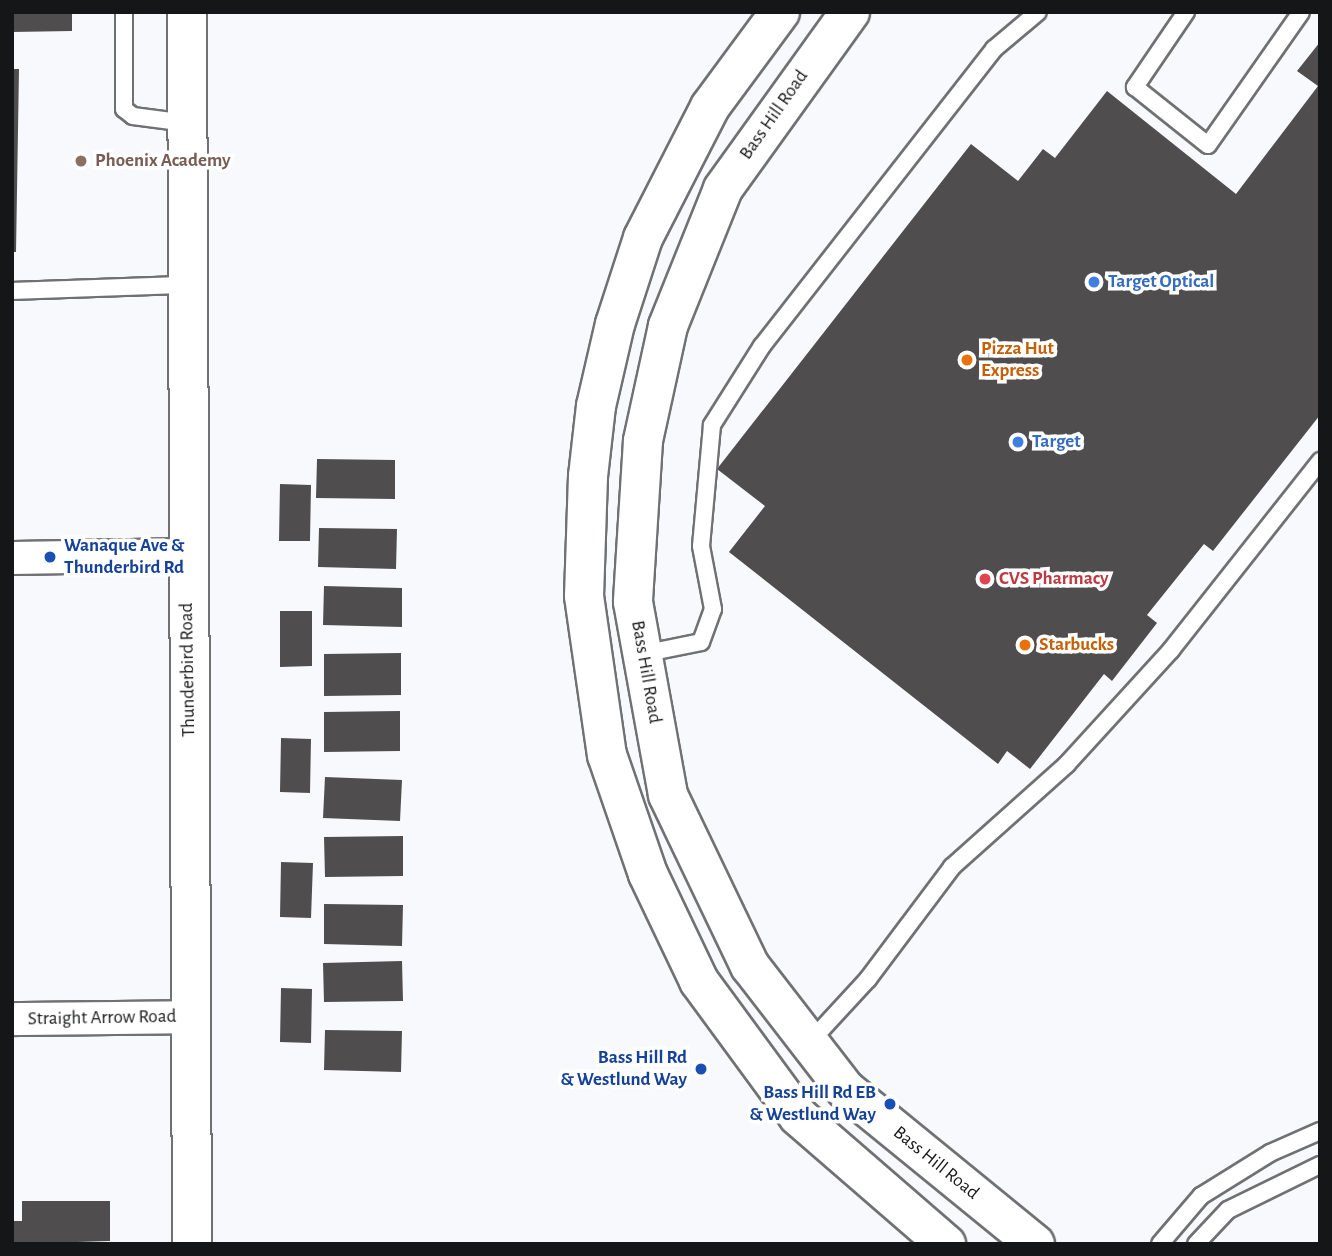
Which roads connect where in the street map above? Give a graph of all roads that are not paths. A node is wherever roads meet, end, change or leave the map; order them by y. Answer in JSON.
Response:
{"nodes":[{"id":1,"x":124,"y":12,"type":"edge"},
{"id":2,"x":187,"y":12,"type":"edge"},
{"id":3,"x":780,"y":12,"type":"edge"},
{"id":4,"x":850,"y":12,"type":"edge"},
{"id":5,"x":1038,"y":12,"type":"edge"},
{"id":6,"x":1186,"y":12,"type":"edge"},
{"id":7,"x":1301,"y":12,"type":"edge"},
{"id":8,"x":187,"y":123,"type":"junction"},
{"id":9,"x":187,"y":285,"type":"junction"},
{"id":10,"x":12,"y":291,"type":"edge"},
{"id":11,"x":1320,"y":461,"type":"edge"},
{"id":12,"x":187,"y":555,"type":"junction"},
{"id":13,"x":12,"y":558,"type":"edge"},
{"id":14,"x":642,"y":654,"type":"junction"},
{"id":15,"x":192,"y":1017,"type":"junction"},
{"id":16,"x":12,"y":1019,"type":"edge"},
{"id":17,"x":809,"y":1043,"type":"junction"},
{"id":18,"x":1320,"y":1131,"type":"edge"},
{"id":19,"x":1320,"y":1165,"type":"edge"},
{"id":20,"x":192,"y":1244,"type":"edge"},
{"id":21,"x":946,"y":1244,"type":"edge"},
{"id":22,"x":1035,"y":1244,"type":"edge"},
{"id":23,"x":1160,"y":1244,"type":"edge"},
{"id":24,"x":1196,"y":1244,"type":"edge"}],
"edges":[{"from":1,"to":8,"type":"lane"},
{"from":2,"to":8,"type":"main road","name":"Thunderbird Road"},
{"from":3,"to":21,"type":"main road"},
{"from":4,"to":14,"type":"main road","name":"Bass Hill Road"},
{"from":5,"to":14,"type":"lane"},
{"from":6,"to":7,"type":"lane"},
{"from":8,"to":9,"type":"main road","name":"Thunderbird Road"},
{"from":9,"to":10,"type":"lane"},
{"from":9,"to":12,"type":"main road","name":"Thunderbird Road"},
{"from":11,"to":17,"type":"lane"},
{"from":12,"to":13,"type":"street"},
{"from":12,"to":15,"type":"main road","name":"Thunderbird Road"},
{"from":14,"to":17,"type":"main road","name":"Bass Hill Road"},
{"from":15,"to":16,"type":"street","name":"Straight Arrow Road"},
{"from":15,"to":20,"type":"main road","name":"Thunderbird Road"},
{"from":17,"to":22,"type":"main road","name":"Bass Hill Road"},
{"from":18,"to":23,"type":"lane"},
{"from":19,"to":24,"type":"lane"}]}
